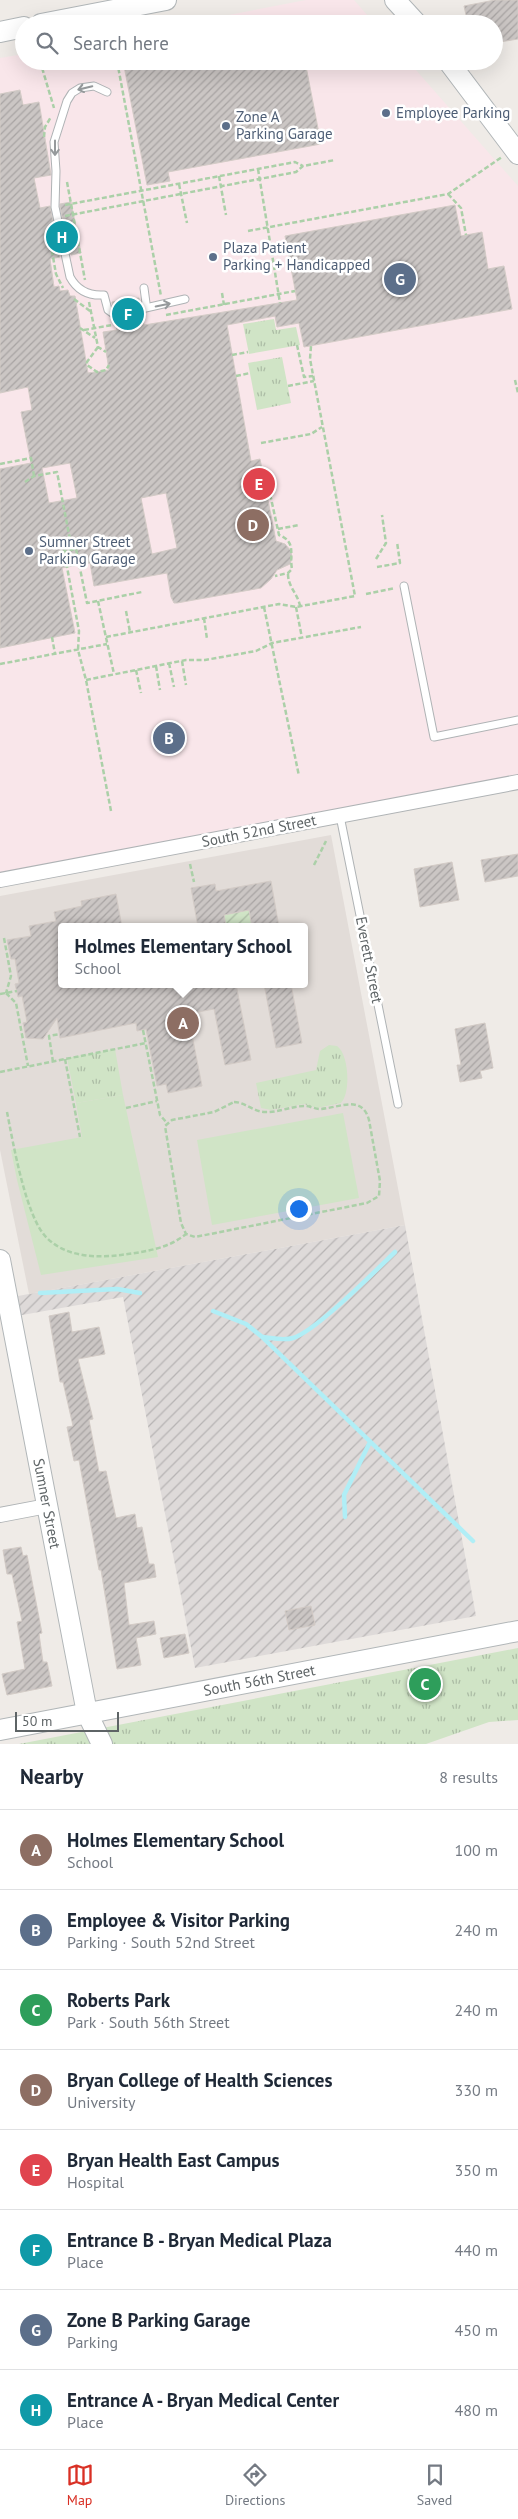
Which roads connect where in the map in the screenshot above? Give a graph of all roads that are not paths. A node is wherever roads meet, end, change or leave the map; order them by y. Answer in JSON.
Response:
{"nodes":[{"id":1,"x":166,"y":0,"type":"edge"},
{"id":2,"x":395,"y":0,"type":"edge"},
{"id":3,"x":88,"y":15,"type":"edge"},
{"id":4,"x":409,"y":15,"type":"edge"},
{"id":5,"x":15,"y":29,"type":"edge"},
{"id":6,"x":0,"y":32,"type":"edge"},
{"id":7,"x":454,"y":70,"type":"edge"},
{"id":8,"x":107,"y":92,"type":"dead end"},
{"id":9,"x":511,"y":155,"type":"edge"},
{"id":10,"x":144,"y":288,"type":"dead end"},
{"id":11,"x":185,"y":299,"type":"dead end"},
{"id":12,"x":141,"y":310,"type":"junction"},
{"id":13,"x":404,"y":586,"type":"dead end"},
{"id":14,"x":518,"y":720,"type":"edge"},
{"id":15,"x":518,"y":782,"type":"edge"},
{"id":16,"x":340,"y":816,"type":"junction"},
{"id":17,"x":0,"y":880,"type":"edge"},
{"id":18,"x":398,"y":1104,"type":"dead end"},
{"id":19,"x":0,"y":1260,"type":"edge"},
{"id":20,"x":47,"y":1506,"type":"junction"},
{"id":21,"x":0,"y":1515,"type":"edge"},
{"id":22,"x":518,"y":1631,"type":"edge"},
{"id":23,"x":87,"y":1713,"type":"junction"},
{"id":24,"x":0,"y":1730,"type":"edge"},
{"id":25,"x":102,"y":1744,"type":"edge"}],
"edges":[{"from":1,"to":3,"type":"main road"},
{"from":2,"to":4,"type":"main road"},
{"from":5,"to":6,"type":"main road"},
{"from":7,"to":9,"type":"main road"},
{"from":8,"to":12,"type":"lane","one_way":true},
{"from":10,"to":12,"type":"lane"},
{"from":12,"to":11,"type":"lane","one_way":true},
{"from":13,"to":14,"type":"lane"},
{"from":15,"to":16,"type":"street","name":"South 52nd Street"},
{"from":16,"to":17,"type":"street","name":"South 52nd Street"},
{"from":16,"to":18,"type":"lane","name":"Everett Street"},
{"from":19,"to":20,"type":"main road","name":"Sumner Street"},
{"from":20,"to":21,"type":"street"},
{"from":20,"to":23,"type":"main road","name":"Sumner Street"},
{"from":22,"to":23,"type":"main road","name":"South 56th Street"},
{"from":23,"to":24,"type":"main road","name":"South 56th Street"},
{"from":23,"to":25,"type":"main road","name":"Sumner Street"}]}
